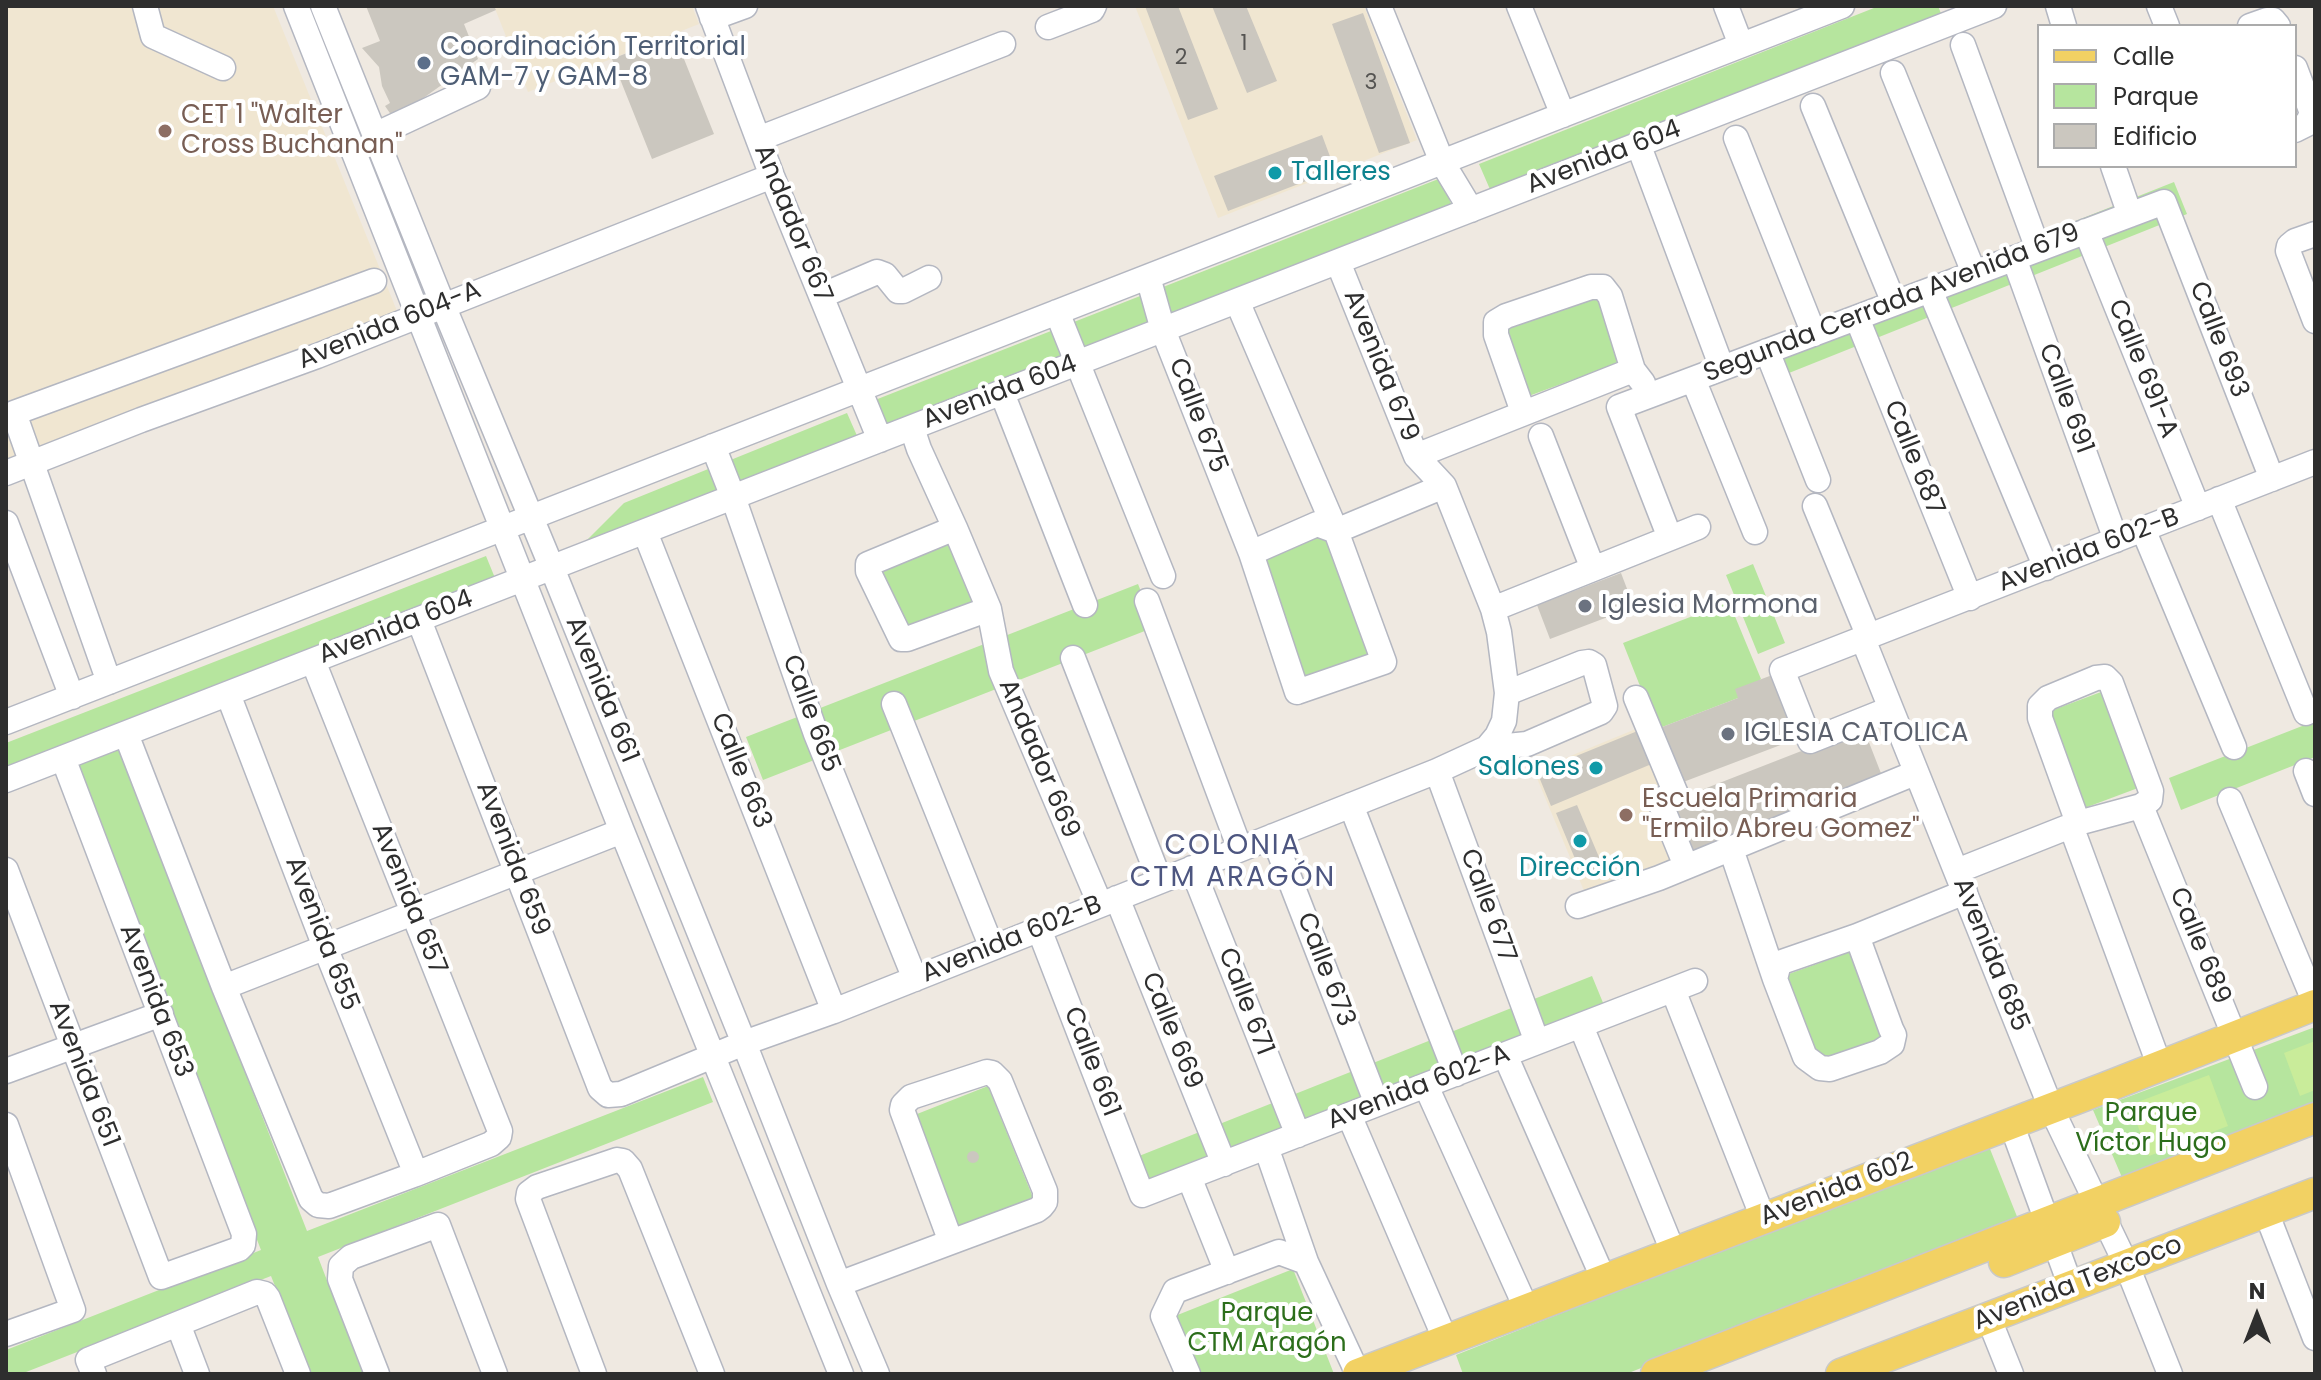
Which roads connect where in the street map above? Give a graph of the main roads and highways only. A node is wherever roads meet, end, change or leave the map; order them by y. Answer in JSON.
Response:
{"nodes":[{"id":1,"x":2315,"y":1004,"type":"edge"},
{"id":2,"x":2315,"y":1118,"type":"edge"},
{"id":3,"x":2315,"y":1139,"type":"edge"},
{"id":4,"x":2315,"y":1193,"type":"edge"},
{"id":5,"x":2100,"y":1213,"type":"junction"},
{"id":6,"x":2051,"y":1233,"type":"junction"},
{"id":7,"x":1851,"y":1372,"type":"edge"},
{"id":8,"x":1358,"y":1374,"type":"edge"},
{"id":9,"x":1656,"y":1374,"type":"edge"},
{"id":10,"x":1707,"y":1374,"type":"edge"}],
"edges":[{"from":1,"to":8,"type":"main road","name":"Avenida 602"},
{"from":2,"to":5,"type":"main road"},
{"from":3,"to":5,"type":"main road"},
{"from":4,"to":7,"type":"main road","name":"Avenida Texcoco"},
{"from":5,"to":6,"type":"main road"},
{"from":6,"to":9,"type":"main road"},
{"from":6,"to":10,"type":"main road"}]}
